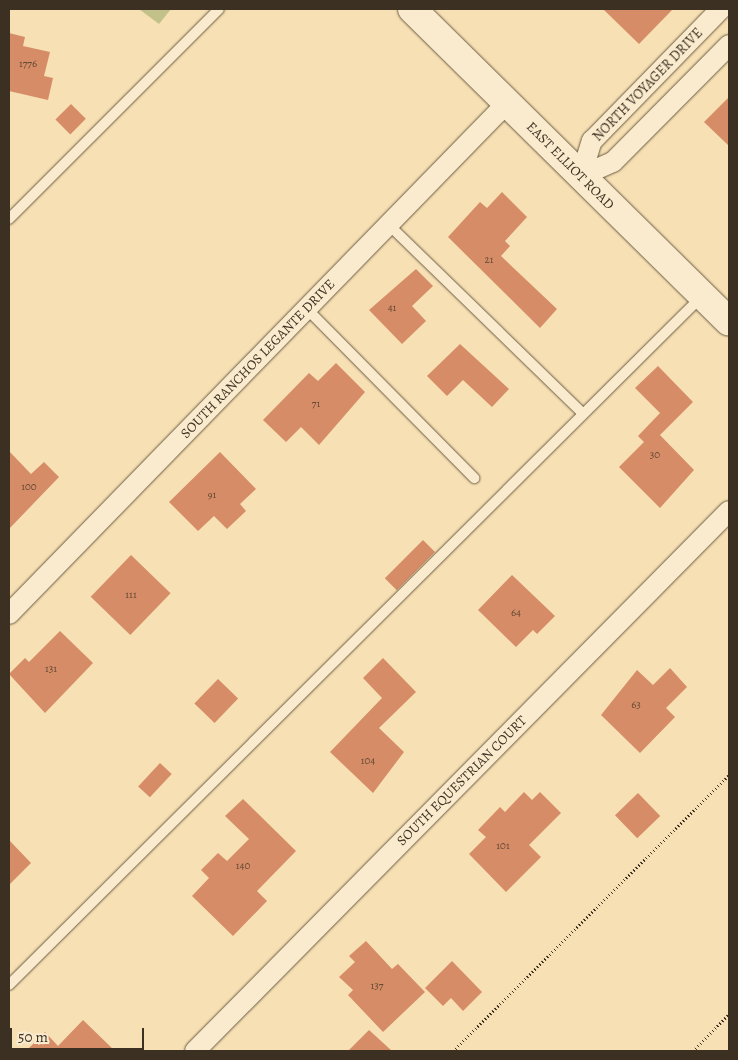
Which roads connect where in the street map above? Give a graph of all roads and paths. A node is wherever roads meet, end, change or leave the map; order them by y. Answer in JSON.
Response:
{"nodes":[{"id":1,"x":219,"y":9,"type":"edge"},
{"id":2,"x":412,"y":9,"type":"edge"},
{"id":3,"x":721,"y":9,"type":"edge"},
{"id":4,"x":729,"y":45,"type":"edge"},
{"id":5,"x":507,"y":103,"type":"junction"},
{"id":6,"x":581,"y":176,"type":"junction"},
{"id":7,"x":9,"y":219,"type":"edge"},
{"id":8,"x":389,"y":225,"type":"junction"},
{"id":9,"x":702,"y":296,"type":"junction"},
{"id":10,"x":307,"y":309,"type":"junction"},
{"id":11,"x":729,"y":322,"type":"edge"},
{"id":12,"x":582,"y":413,"type":"junction"},
{"id":13,"x":474,"y":478,"type":"dead end"},
{"id":14,"x":729,"y":511,"type":"edge"},
{"id":15,"x":9,"y":614,"type":"edge"},
{"id":16,"x":729,"y":775,"type":"edge"},
{"id":17,"x":9,"y":985,"type":"edge"},
{"id":18,"x":729,"y":1014,"type":"edge"},
{"id":19,"x":194,"y":1051,"type":"edge"},
{"id":20,"x":453,"y":1051,"type":"edge"},
{"id":21,"x":693,"y":1051,"type":"edge"}],
"edges":[{"from":1,"to":7,"type":"lane"},
{"from":2,"to":5,"type":"main road","name":"EAST ELLIOT ROAD"},
{"from":3,"to":6,"type":"street","name":"NORTH VOYAGER DRIVE"},
{"from":4,"to":6,"type":"street","name":"NORTH VOYAGER DRIVE"},
{"from":5,"to":6,"type":"main road","name":"EAST ELLIOT ROAD"},
{"from":5,"to":8,"type":"street","name":"SOUTH RANCHOS LEGANTE DRIVE"},
{"from":6,"to":9,"type":"main road","name":"EAST ELLIOT ROAD"},
{"from":8,"to":10,"type":"street","name":"SOUTH RANCHOS LEGANTE DRIVE"},
{"from":8,"to":12,"type":"lane"},
{"from":9,"to":11,"type":"main road","name":"EAST ELLIOT ROAD"},
{"from":9,"to":12,"type":"lane"},
{"from":10,"to":13,"type":"lane"},
{"from":10,"to":15,"type":"street","name":"SOUTH RANCHOS LEGANTE DRIVE"},
{"from":12,"to":17,"type":"lane"},
{"from":14,"to":19,"type":"street","name":"SOUTH EQUESTRIAN COURT"},
{"from":16,"to":20,"type":"path"},
{"from":18,"to":21,"type":"path"}]}
